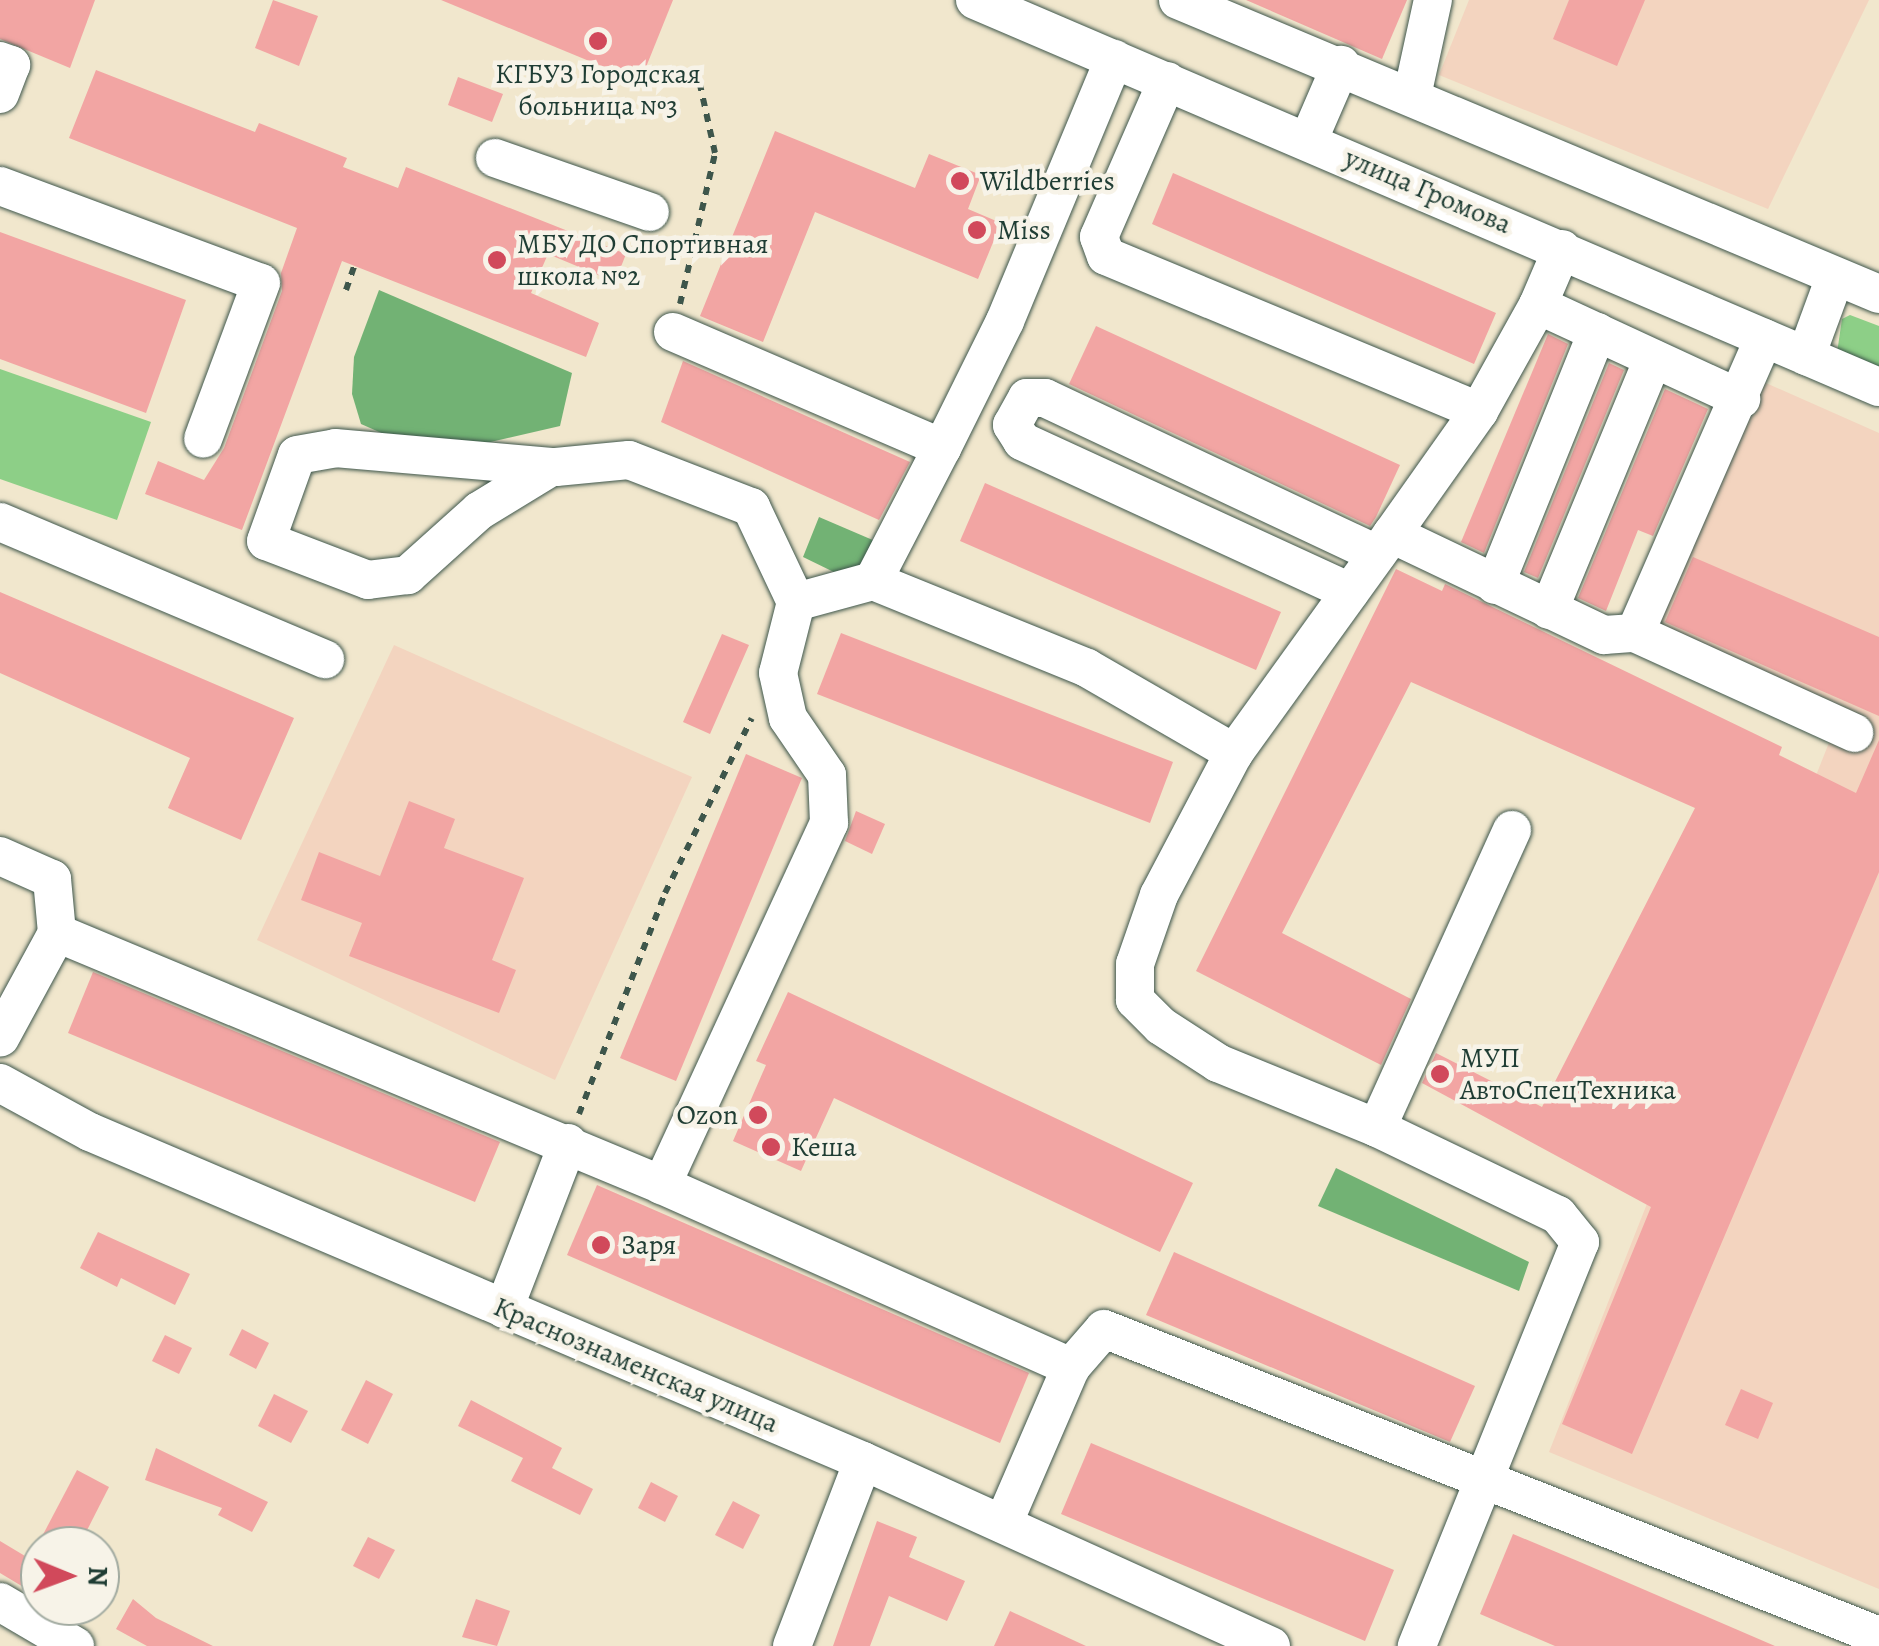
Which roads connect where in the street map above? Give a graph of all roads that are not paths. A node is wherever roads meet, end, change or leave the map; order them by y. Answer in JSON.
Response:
{"nodes":[{"id":1,"x":975,"y":0,"type":"edge"},
{"id":2,"x":1178,"y":0,"type":"edge"},
{"id":3,"x":1432,"y":0,"type":"edge"},
{"id":4,"x":1114,"y":60,"type":"junction"},
{"id":5,"x":0,"y":61,"type":"edge"},
{"id":6,"x":1341,"y":66,"type":"junction"},
{"id":7,"x":1167,"y":81,"type":"junction"},
{"id":8,"x":0,"y":94,"type":"edge"},
{"id":9,"x":1412,"y":96,"type":"junction"},
{"id":10,"x":1309,"y":139,"type":"junction"},
{"id":11,"x":495,"y":158,"type":"dead end"},
{"id":12,"x":0,"y":186,"type":"edge"},
{"id":13,"x":650,"y":212,"type":"dead end"},
{"id":14,"x":1562,"y":248,"type":"junction"},
{"id":15,"x":1836,"y":277,"type":"junction"},
{"id":16,"x":1879,"y":294,"type":"edge"},
{"id":17,"x":1538,"y":304,"type":"junction"},
{"id":18,"x":673,"y":332,"type":"road end"},
{"id":19,"x":1597,"y":332,"type":"junction"},
{"id":20,"x":1764,"y":338,"type":"junction"},
{"id":21,"x":1806,"y":356,"type":"junction"},
{"id":22,"x":1654,"y":359,"type":"junction"},
{"id":23,"x":1879,"y":387,"type":"edge"},
{"id":24,"x":1741,"y":400,"type":"junction"},
{"id":25,"x":1479,"y":411,"type":"junction"},
{"id":26,"x":203,"y":439,"type":"dead end"},
{"id":27,"x":942,"y":448,"type":"junction"},
{"id":28,"x":552,"y":467,"type":"junction"},
{"id":29,"x":0,"y":522,"type":"edge"},
{"id":30,"x":1385,"y":544,"type":"junction"},
{"id":31,"x":873,"y":581,"type":"junction"},
{"id":32,"x":1495,"y":585,"type":"junction"},
{"id":33,"x":1350,"y":592,"type":"junction"},
{"id":34,"x":796,"y":602,"type":"junction"},
{"id":35,"x":1549,"y":610,"type":"junction"},
{"id":36,"x":1635,"y":633,"type":"junction"},
{"id":37,"x":326,"y":659,"type":"dead end"},
{"id":38,"x":1854,"y":734,"type":"dead end"},
{"id":39,"x":1234,"y":754,"type":"junction"},
{"id":40,"x":1512,"y":830,"type":"dead end"},
{"id":41,"x":0,"y":856,"type":"edge"},
{"id":42,"x":57,"y":932,"type":"junction"},
{"id":43,"x":0,"y":1038,"type":"edge"},
{"id":44,"x":0,"y":1083,"type":"edge"},
{"id":45,"x":1377,"y":1128,"type":"junction"},
{"id":46,"x":568,"y":1144,"type":"junction"},
{"id":47,"x":662,"y":1186,"type":"junction"},
{"id":48,"x":504,"y":1309,"type":"junction"},
{"id":49,"x":1071,"y":1367,"type":"junction"},
{"id":50,"x":862,"y":1461,"type":"junction"},
{"id":51,"x":1486,"y":1477,"type":"junction"},
{"id":52,"x":1002,"y":1524,"type":"junction"},
{"id":53,"x":0,"y":1602,"type":"edge"},
{"id":54,"x":1879,"y":1636,"type":"edge"},
{"id":55,"x":75,"y":1646,"type":"edge"},
{"id":56,"x":792,"y":1646,"type":"edge"},
{"id":57,"x":1272,"y":1646,"type":"edge"},
{"id":58,"x":1416,"y":1646,"type":"edge"}],
"edges":[{"from":1,"to":4,"type":"street","name":"улица Громова"},
{"from":2,"to":6,"type":"street"},
{"from":3,"to":9,"type":"street"},
{"from":4,"to":7,"type":"street","name":"улица Громова"},
{"from":4,"to":27,"type":"street"},
{"from":5,"to":8,"type":"street"},
{"from":6,"to":9,"type":"street"},
{"from":6,"to":10,"type":"street"},
{"from":7,"to":10,"type":"street","name":"улица Громова"},
{"from":7,"to":25,"type":"street"},
{"from":9,"to":15,"type":"street"},
{"from":10,"to":14,"type":"street","name":"улица Громова"},
{"from":11,"to":13,"type":"street"},
{"from":12,"to":26,"type":"street"},
{"from":14,"to":17,"type":"street"},
{"from":14,"to":20,"type":"street","name":"улица Громова"},
{"from":15,"to":16,"type":"street"},
{"from":15,"to":21,"type":"street"},
{"from":17,"to":19,"type":"street"},
{"from":17,"to":25,"type":"street"},
{"from":18,"to":27,"type":"street"},
{"from":19,"to":22,"type":"street"},
{"from":19,"to":32,"type":"street"},
{"from":20,"to":21,"type":"street","name":"улица Громова"},
{"from":20,"to":24,"type":"street"},
{"from":21,"to":23,"type":"street","name":"улица Громова"},
{"from":22,"to":24,"type":"street"},
{"from":22,"to":35,"type":"street"},
{"from":24,"to":36,"type":"street"},
{"from":25,"to":30,"type":"street"},
{"from":27,"to":31,"type":"street"},
{"from":28,"to":28,"type":"street"},
{"from":28,"to":34,"type":"street"},
{"from":29,"to":37,"type":"street"},
{"from":30,"to":32,"type":"street"},
{"from":30,"to":33,"type":"street"},
{"from":30,"to":33,"type":"street"},
{"from":31,"to":34,"type":"street"},
{"from":31,"to":39,"type":"street"},
{"from":32,"to":35,"type":"street"},
{"from":33,"to":39,"type":"street"},
{"from":34,"to":47,"type":"street"},
{"from":35,"to":36,"type":"street"},
{"from":36,"to":38,"type":"street"},
{"from":39,"to":45,"type":"street"},
{"from":40,"to":45,"type":"street"},
{"from":41,"to":42,"type":"street"},
{"from":42,"to":43,"type":"street"},
{"from":42,"to":46,"type":"street"},
{"from":44,"to":48,"type":"street","name":"Краснознаменская улица"},
{"from":45,"to":51,"type":"street"},
{"from":46,"to":47,"type":"street"},
{"from":46,"to":48,"type":"street"},
{"from":47,"to":49,"type":"street"},
{"from":48,"to":50,"type":"street","name":"Краснознаменская улица"},
{"from":49,"to":51,"type":"street"},
{"from":49,"to":52,"type":"street"},
{"from":50,"to":52,"type":"street","name":"Краснознаменская улица"},
{"from":50,"to":56,"type":"street"},
{"from":51,"to":54,"type":"street"},
{"from":51,"to":58,"type":"street"},
{"from":52,"to":57,"type":"street","name":"Краснознаменская улица"},
{"from":53,"to":55,"type":"street"}]}
